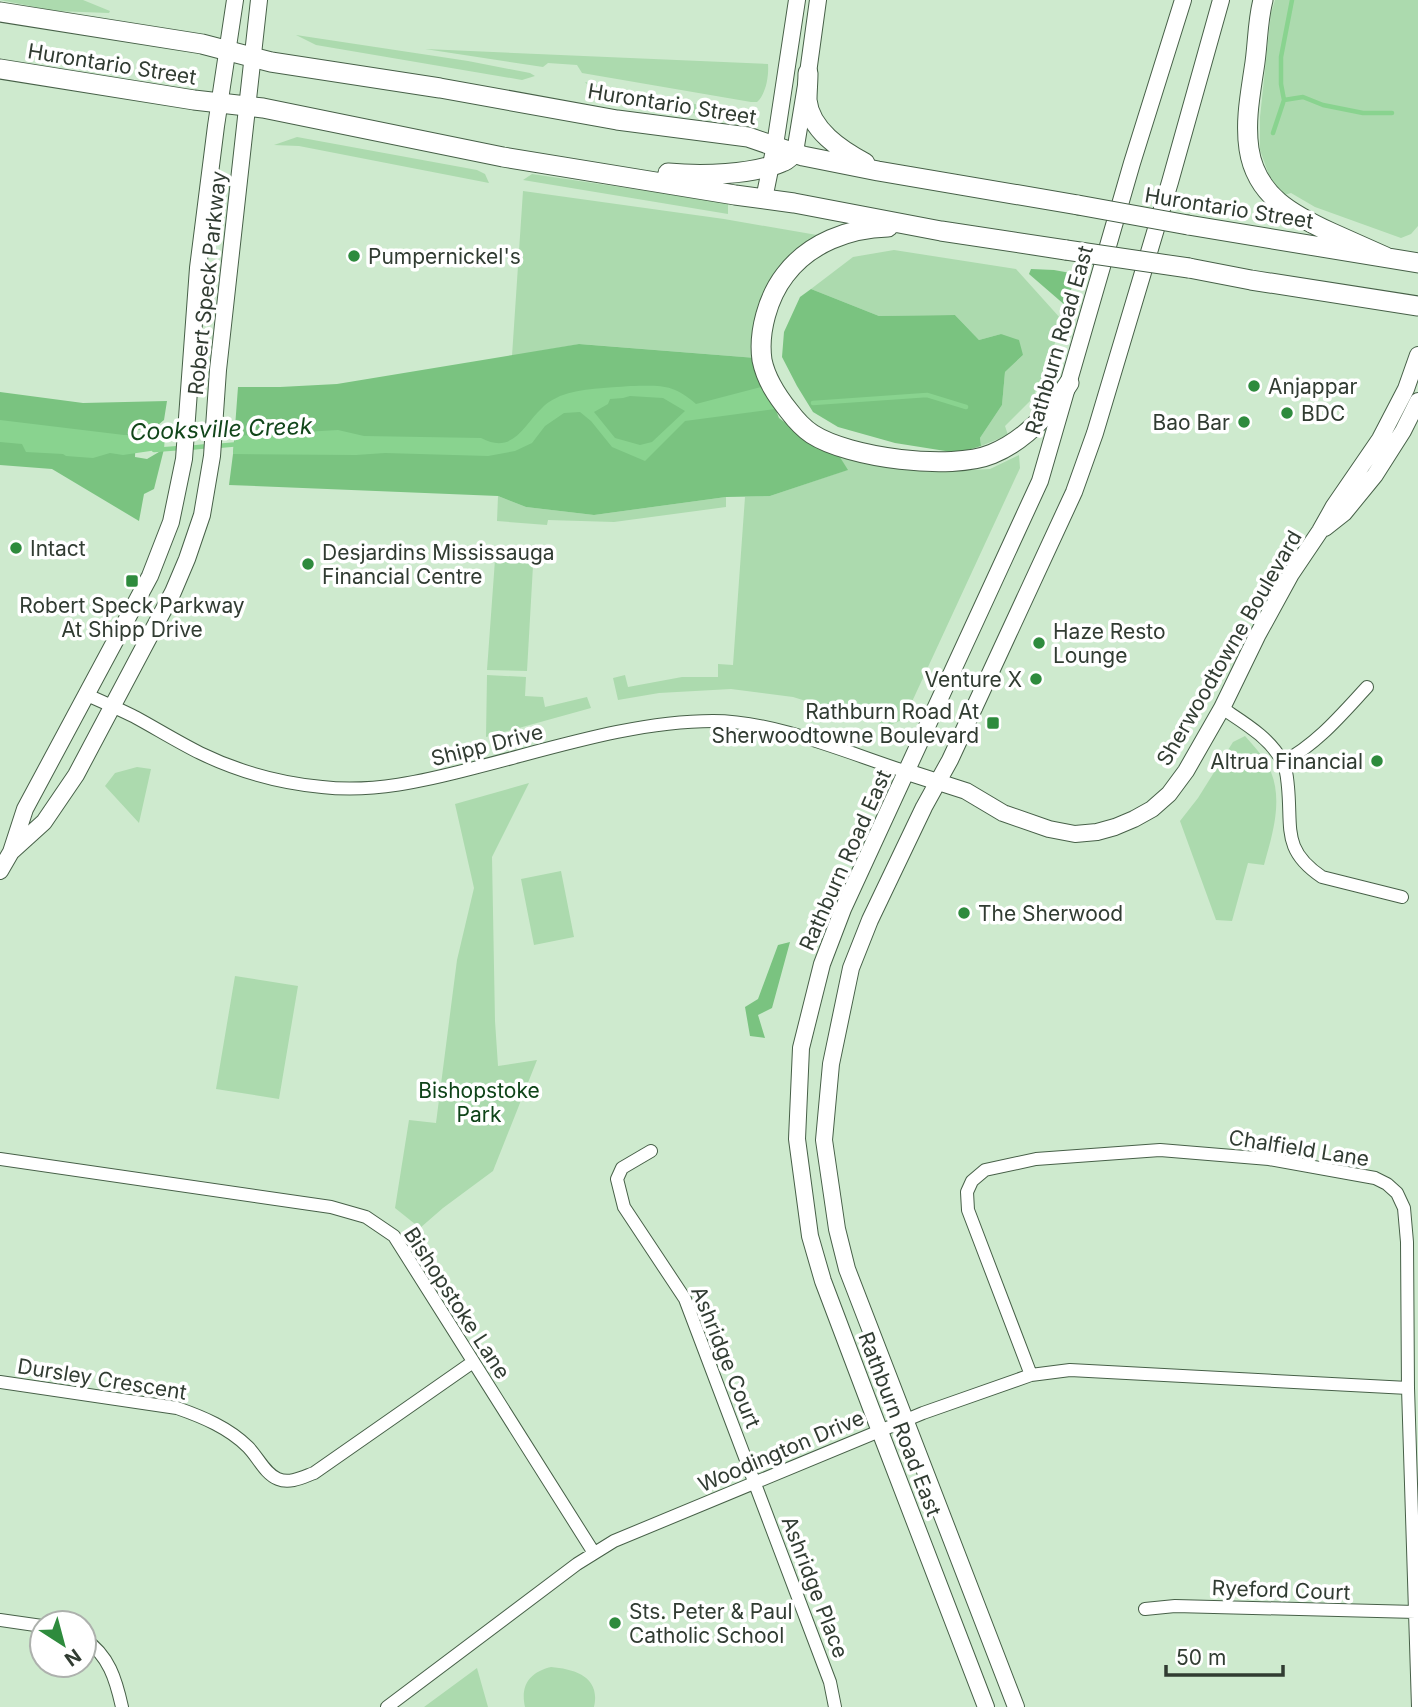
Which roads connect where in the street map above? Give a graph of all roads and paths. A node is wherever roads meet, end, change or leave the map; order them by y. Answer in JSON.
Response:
{"nodes":[{"id":1,"x":235,"y":0,"type":"edge"},
{"id":2,"x":259,"y":0,"type":"edge"},
{"id":3,"x":797,"y":0,"type":"edge"},
{"id":4,"x":818,"y":0,"type":"edge"},
{"id":5,"x":1183,"y":0,"type":"edge"},
{"id":6,"x":1221,"y":0,"type":"edge"},
{"id":7,"x":1263,"y":0,"type":"edge"},
{"id":8,"x":0,"y":12,"type":"edge"},
{"id":9,"x":227,"y":51,"type":"junction"},
{"id":10,"x":252,"y":58,"type":"junction"},
{"id":11,"x":0,"y":69,"type":"edge"},
{"id":12,"x":808,"y":73,"type":"junction"},
{"id":13,"x":220,"y":103,"type":"junction"},
{"id":14,"x":247,"y":106,"type":"junction"},
{"id":15,"x":775,"y":145,"type":"junction"},
{"id":16,"x":795,"y":152,"type":"junction"},
{"id":17,"x":512,"y":158,"type":"junction"},
{"id":18,"x":770,"y":166,"type":"junction"},
{"id":19,"x":878,"y":171,"type":"junction"},
{"id":20,"x":764,"y":199,"type":"junction"},
{"id":21,"x":941,"y":231,"type":"junction"},
{"id":22,"x":1386,"y":257,"type":"junction"},
{"id":23,"x":1418,"y":263,"type":"edge"},
{"id":24,"x":1418,"y":306,"type":"edge"},
{"id":25,"x":1418,"y":355,"type":"edge"},
{"id":26,"x":1069,"y":383,"type":"junction"},
{"id":27,"x":1418,"y":401,"type":"edge"},
{"id":28,"x":1320,"y":531,"type":"junction"},
{"id":29,"x":1367,"y":687,"type":"dead end"},
{"id":30,"x":86,"y":695,"type":"junction"},
{"id":31,"x":112,"y":706,"type":"junction"},
{"id":32,"x":1222,"y":708,"type":"junction"},
{"id":33,"x":1283,"y":762,"type":"junction"},
{"id":34,"x":907,"y":772,"type":"junction"},
{"id":35,"x":937,"y":782,"type":"junction"},
{"id":36,"x":11,"y":852,"type":"junction"},
{"id":37,"x":0,"y":871,"type":"edge"},
{"id":38,"x":1402,"y":897,"type":"dead end"},
{"id":39,"x":651,"y":1152,"type":"dead end"},
{"id":40,"x":0,"y":1159,"type":"edge"},
{"id":41,"x":473,"y":1362,"type":"junction"},
{"id":42,"x":1031,"y":1375,"type":"junction"},
{"id":43,"x":0,"y":1382,"type":"edge"},
{"id":44,"x":1408,"y":1388,"type":"junction"},
{"id":45,"x":906,"y":1419,"type":"junction"},
{"id":46,"x":879,"y":1430,"type":"junction"},
{"id":47,"x":755,"y":1483,"type":"junction"},
{"id":48,"x":594,"y":1553,"type":"junction"},
{"id":49,"x":1145,"y":1609,"type":"dead end"},
{"id":50,"x":1416,"y":1612,"type":"junction"},
{"id":51,"x":0,"y":1620,"type":"edge"},
{"id":52,"x":28,"y":1624,"type":"edge"},
{"id":53,"x":98,"y":1651,"type":"edge"},
{"id":54,"x":835,"y":1706,"type":"edge"},
{"id":55,"x":122,"y":1707,"type":"edge"},
{"id":56,"x":387,"y":1707,"type":"edge"},
{"id":57,"x":986,"y":1707,"type":"edge"},
{"id":58,"x":1016,"y":1707,"type":"edge"},
{"id":59,"x":1418,"y":1707,"type":"edge"}],
"edges":[{"from":1,"to":9,"type":"street","name":"Robert Speck Parkway"},
{"from":2,"to":10,"type":"street","name":"Robert Speck Parkway"},
{"from":3,"to":15,"type":"street"},
{"from":4,"to":12,"type":"street"},
{"from":5,"to":26,"type":"street","name":"Rathburn Road East"},
{"from":6,"to":35,"type":"street","name":"Rathburn Road East"},
{"from":7,"to":22,"type":"main road"},
{"from":8,"to":9,"type":"main road","name":"Hurontario Street"},
{"from":9,"to":10,"type":"main road","name":"Hurontario Street"},
{"from":9,"to":13,"type":"street","name":"Robert Speck Parkway"},
{"from":10,"to":14,"type":"street","name":"Robert Speck Parkway"},
{"from":10,"to":15,"type":"main road","name":"Hurontario Street"},
{"from":11,"to":13,"type":"main road","name":"Hurontario Street"},
{"from":12,"to":16,"type":"street"},
{"from":12,"to":19,"type":"main road"},
{"from":13,"to":14,"type":"main road","name":"Hurontario Street"},
{"from":13,"to":30,"type":"street","name":"Robert Speck Parkway"},
{"from":14,"to":17,"type":"main road","name":"Hurontario Street"},
{"from":14,"to":31,"type":"street","name":"Robert Speck Parkway"},
{"from":15,"to":16,"type":"main road","name":"Hurontario Street"},
{"from":15,"to":18,"type":"street"},
{"from":16,"to":18,"type":"main road"},
{"from":16,"to":19,"type":"main road","name":"Hurontario Street"},
{"from":17,"to":18,"type":"main road"},
{"from":17,"to":20,"type":"main road","name":"Hurontario Street"},
{"from":18,"to":20,"type":"street"},
{"from":19,"to":22,"type":"main road","name":"Hurontario Street","bridge":true},
{"from":20,"to":21,"type":"main road","name":"Hurontario Street"},
{"from":21,"to":24,"type":"main road","name":"Hurontario Street","bridge":true},
{"from":21,"to":26,"type":"main road"},
{"from":22,"to":23,"type":"main road","name":"Hurontario Street"},
{"from":25,"to":28,"type":"street","name":"Sherwoodtowne Boulevard"},
{"from":26,"to":34,"type":"street","name":"Rathburn Road East"},
{"from":27,"to":28,"type":"street","name":"Sherwoodtowne Boulevard"},
{"from":28,"to":32,"type":"street","name":"Sherwoodtowne Boulevard"},
{"from":29,"to":33,"type":"street"},
{"from":30,"to":31,"type":"street","name":"Shipp Drive"},
{"from":30,"to":36,"type":"street","name":"Robert Speck Parkway"},
{"from":31,"to":34,"type":"street","name":"Shipp Drive"},
{"from":31,"to":36,"type":"street","name":"Robert Speck Parkway"},
{"from":32,"to":33,"type":"street"},
{"from":32,"to":35,"type":"street","name":"Sherwoodtowne Boulevard"},
{"from":33,"to":38,"type":"street"},
{"from":34,"to":35,"type":"street","name":"Sherwoodtowne Boulevard"},
{"from":34,"to":46,"type":"street","name":"Rathburn Road East"},
{"from":35,"to":45,"type":"street","name":"Rathburn Road East"},
{"from":36,"to":37,"type":"street","name":"Robert Speck Parkway"},
{"from":39,"to":47,"type":"street","name":"Ashridge Court"},
{"from":40,"to":41,"type":"street","name":"Bishopstoke Lane"},
{"from":41,"to":43,"type":"street","name":"Dursley Crescent"},
{"from":41,"to":48,"type":"street","name":"Bishopstoke Lane"},
{"from":42,"to":44,"type":"street","name":"Woodington Drive"},
{"from":42,"to":44,"type":"street","name":"Chalfield Lane"},
{"from":42,"to":45,"type":"street","name":"Woodington Drive"},
{"from":44,"to":50,"type":"street","name":"Chalfield Lane"},
{"from":45,"to":46,"type":"street","name":"Woodington Drive"},
{"from":45,"to":58,"type":"street","name":"Rathburn Road East"},
{"from":46,"to":47,"type":"street","name":"Woodington Drive"},
{"from":46,"to":57,"type":"street","name":"Rathburn Road East"},
{"from":47,"to":48,"type":"street","name":"Woodington Drive"},
{"from":47,"to":54,"type":"street","name":"Ashridge Place"},
{"from":48,"to":56,"type":"street","name":"Woodington Drive"},
{"from":49,"to":50,"type":"street","name":"Ryeford Court"},
{"from":50,"to":59,"type":"street","name":"Chalfield Lane"},
{"from":51,"to":52,"type":"street"},
{"from":53,"to":55,"type":"street"}]}
